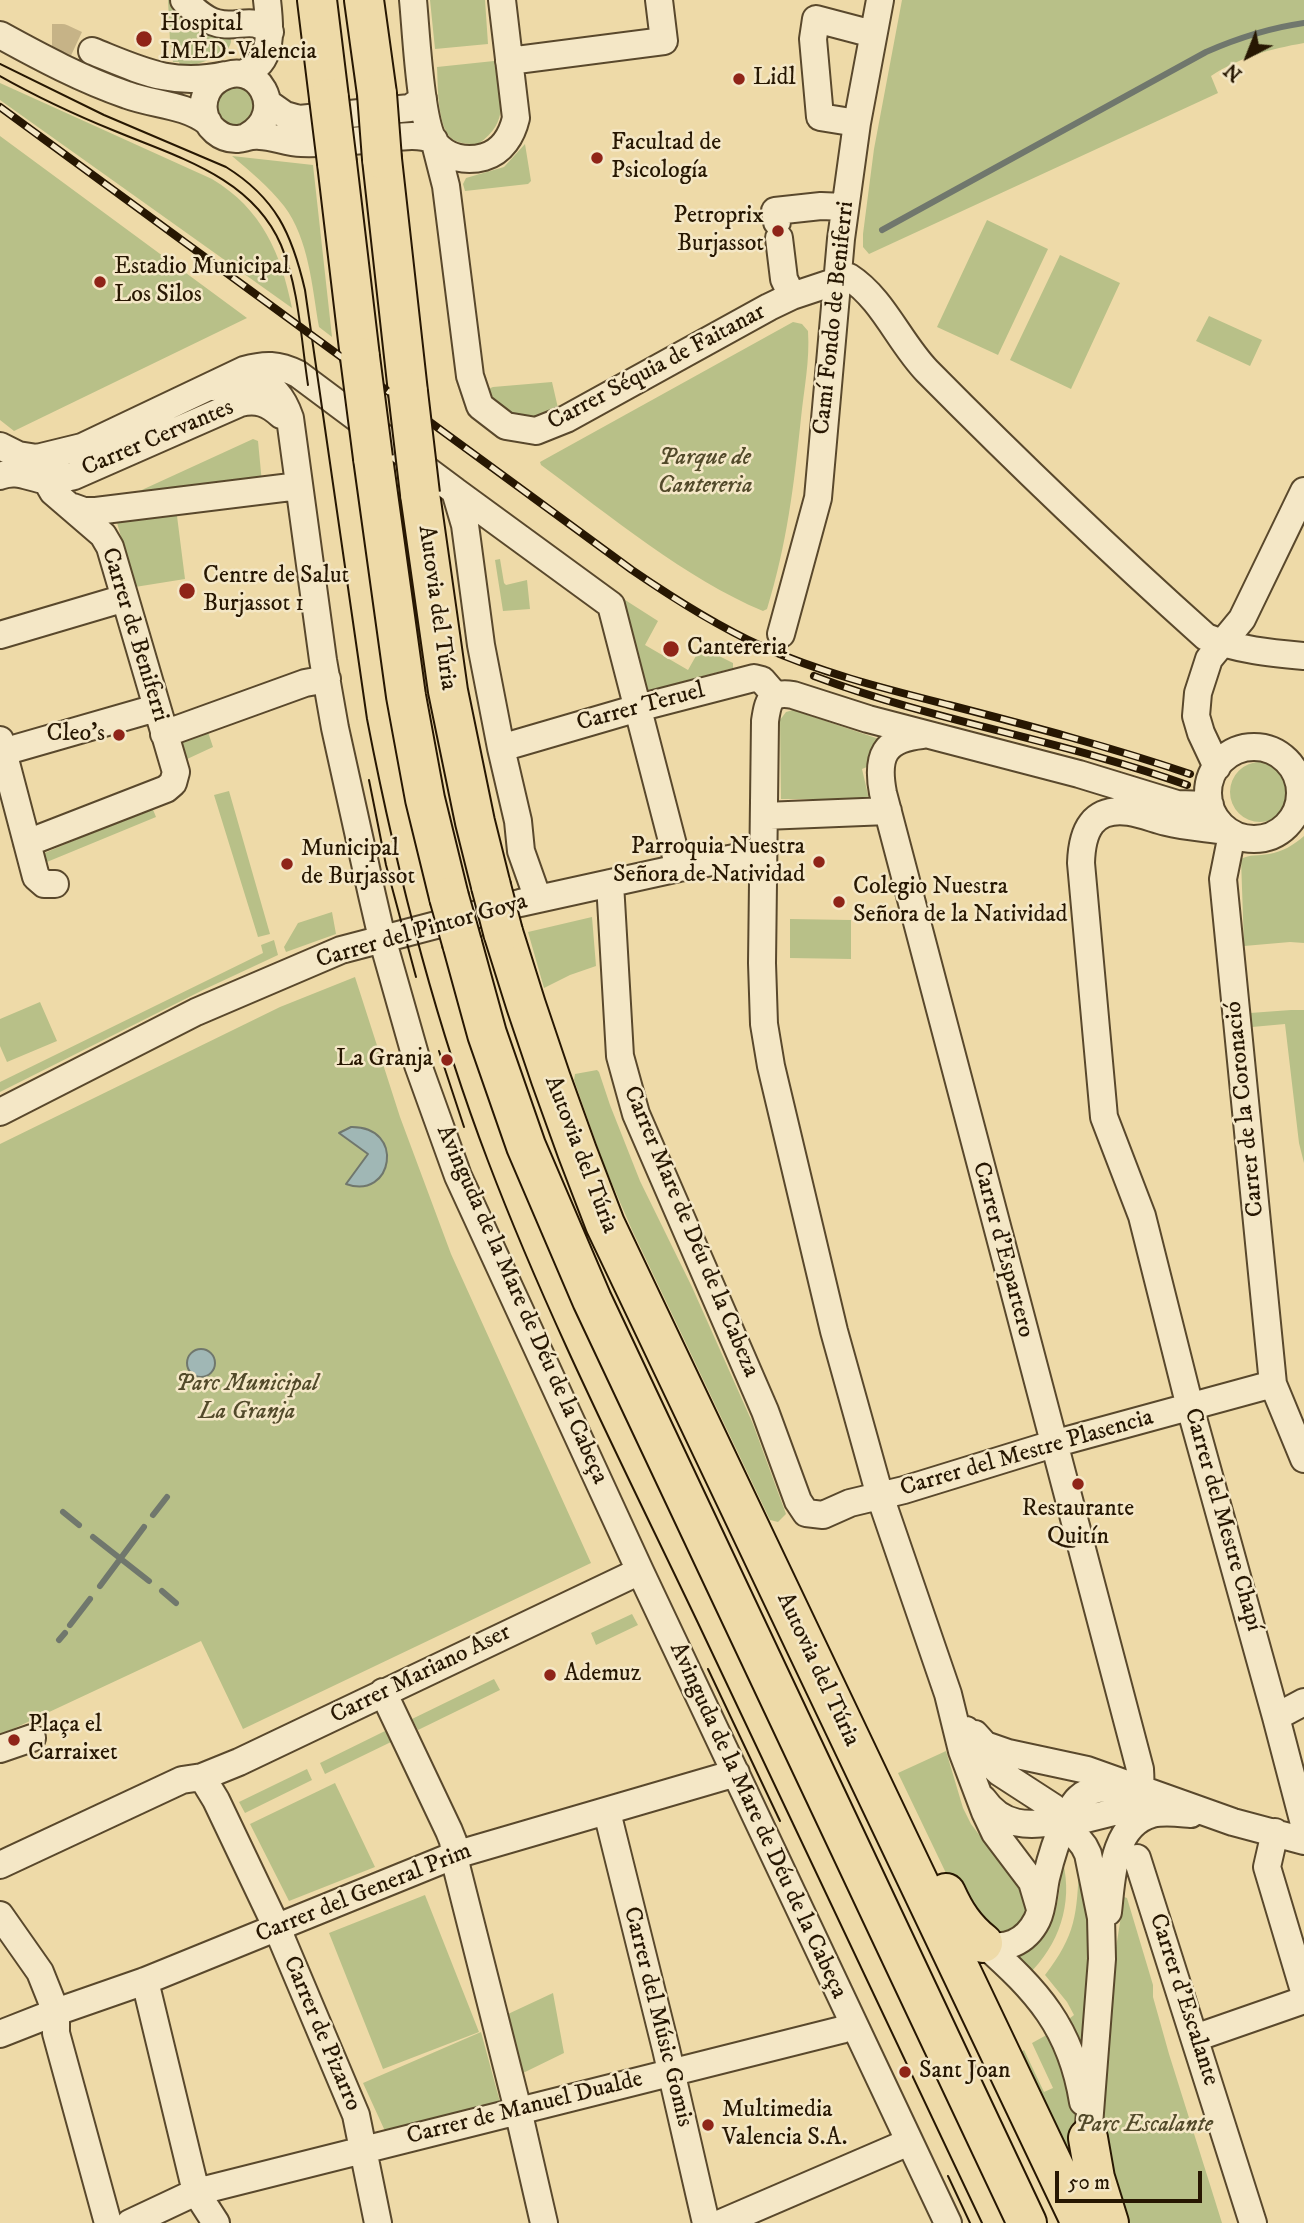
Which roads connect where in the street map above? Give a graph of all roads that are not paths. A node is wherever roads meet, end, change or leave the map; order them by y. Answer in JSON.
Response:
{"nodes":[{"id":1,"x":184,"y":0,"type":"edge"},
{"id":2,"x":267,"y":0,"type":"edge"},
{"id":3,"x":317,"y":0,"type":"edge"},
{"id":4,"x":364,"y":0,"type":"edge"},
{"id":5,"x":413,"y":0,"type":"edge"},
{"id":6,"x":502,"y":0,"type":"edge"},
{"id":7,"x":659,"y":0,"type":"edge"},
{"id":8,"x":880,"y":0,"type":"edge"},
{"id":9,"x":270,"y":32,"type":"junction"},
{"id":10,"x":873,"y":34,"type":"junction"},
{"id":11,"x":0,"y":35,"type":"edge"},
{"id":12,"x":92,"y":51,"type":"tunnel mouth"},
{"id":13,"x":509,"y":61,"type":"junction"},
{"id":14,"x":236,"y":74,"type":"junction"},
{"id":15,"x":205,"y":96,"type":"junction"},
{"id":16,"x":423,"y":99,"type":"junction"},
{"id":17,"x":151,"y":101,"type":"junction"},
{"id":18,"x":268,"y":103,"type":"junction"},
{"id":19,"x":208,"y":122,"type":"junction"},
{"id":20,"x":857,"y":123,"type":"junction"},
{"id":21,"x":248,"y":136,"type":"junction"},
{"id":22,"x":435,"y":142,"type":"junction"},
{"id":23,"x":468,"y":160,"type":"junction"},
{"id":24,"x":446,"y":186,"type":"junction"},
{"id":25,"x":845,"y":207,"type":"junction"},
{"id":26,"x":836,"y":281,"type":"junction"},
{"id":27,"x":792,"y":296,"type":"junction"},
{"id":28,"x":212,"y":387,"type":"junction"},
{"id":29,"x":294,"y":438,"type":"junction"},
{"id":30,"x":0,"y":446,"type":"edge"},
{"id":31,"x":82,"y":447,"type":"junction"},
{"id":32,"x":0,"y":459,"type":"edge"},
{"id":33,"x":39,"y":486,"type":"edge"},
{"id":34,"x":299,"y":486,"type":"junction"},
{"id":35,"x":1304,"y":491,"type":"edge"},
{"id":36,"x":438,"y":493,"type":"junction"},
{"id":37,"x":125,"y":598,"type":"junction"},
{"id":38,"x":781,"y":634,"type":"dead end"},
{"id":39,"x":0,"y":635,"type":"edge"},
{"id":40,"x":1222,"y":643,"type":"junction"},
{"id":41,"x":1304,"y":656,"type":"edge"},
{"id":42,"x":327,"y":679,"type":"junction"},
{"id":43,"x":775,"y":695,"type":"junction"},
{"id":44,"x":156,"y":708,"type":"junction"},
{"id":45,"x":638,"y":708,"type":"junction"},
{"id":46,"x":164,"y":734,"type":"junction"},
{"id":47,"x":922,"y":735,"type":"junction"},
{"id":48,"x":1,"y":746,"type":"edge"},
{"id":49,"x":501,"y":748,"type":"junction"},
{"id":50,"x":1266,"y":748,"type":"junction"},
{"id":51,"x":1226,"y":759,"type":"junction"},
{"id":52,"x":1304,"y":768,"type":"edge"},
{"id":53,"x":1210,"y":805,"type":"junction"},
{"id":54,"x":888,"y":811,"type":"junction"},
{"id":55,"x":764,"y":816,"type":"junction"},
{"id":56,"x":1229,"y":832,"type":"junction"},
{"id":57,"x":27,"y":843,"type":"junction"},
{"id":58,"x":762,"y":853,"type":"junction"},
{"id":59,"x":706,"y":863,"type":"junction"},
{"id":60,"x":679,"y":868,"type":"junction"},
{"id":61,"x":610,"y":883,"type":"junction"},
{"id":62,"x":55,"y":884,"type":"dead end"},
{"id":63,"x":538,"y":899,"type":"junction"},
{"id":64,"x":762,"y":912,"type":"junction"},
{"id":65,"x":382,"y":938,"type":"junction"},
{"id":66,"x":0,"y":1112,"type":"edge"},
{"id":67,"x":1273,"y":1384,"type":"junction"},
{"id":68,"x":1190,"y":1407,"type":"junction"},
{"id":69,"x":1053,"y":1444,"type":"junction"},
{"id":70,"x":1304,"y":1459,"type":"edge"},
{"id":71,"x":880,"y":1496,"type":"junction"},
{"id":72,"x":823,"y":1515,"type":"joint"},
{"id":73,"x":640,"y":1571,"type":"junction"},
{"id":74,"x":383,"y":1692,"type":"junction"},
{"id":75,"x":948,"y":1695,"type":"junction"},
{"id":76,"x":1304,"y":1702,"type":"edge"},
{"id":77,"x":1276,"y":1717,"type":"junction"},
{"id":78,"x":32,"y":1738,"type":"dead end"},
{"id":79,"x":0,"y":1749,"type":"edge"},
{"id":80,"x":736,"y":1773,"type":"junction"},
{"id":81,"x":202,"y":1777,"type":"junction"},
{"id":82,"x":1136,"y":1788,"type":"junction"},
{"id":83,"x":980,"y":1795,"type":"junction"},
{"id":84,"x":882,"y":1807,"type":"junction"},
{"id":85,"x":607,"y":1812,"type":"junction"},
{"id":86,"x":1143,"y":1818,"type":"junction"},
{"id":87,"x":1073,"y":1821,"type":"junction"},
{"id":88,"x":1233,"y":1822,"type":"junction"},
{"id":89,"x":1275,"y":1832,"type":"junction"},
{"id":90,"x":1303,"y":1834,"type":"edge"},
{"id":91,"x":455,"y":1855,"type":"junction"},
{"id":92,"x":1137,"y":1858,"type":"dead end"},
{"id":93,"x":0,"y":1865,"type":"edge"},
{"id":94,"x":1040,"y":1909,"type":"junction"},
{"id":95,"x":0,"y":1915,"type":"edge"},
{"id":96,"x":276,"y":1928,"type":"junction"},
{"id":97,"x":983,"y":1943,"type":"junction"},
{"id":98,"x":1102,"y":1959,"type":"junction"},
{"id":99,"x":145,"y":1981,"type":"junction"},
{"id":100,"x":1304,"y":1991,"type":"edge"},
{"id":101,"x":1304,"y":2000,"type":"edge"},
{"id":102,"x":56,"y":2012,"type":"junction"},
{"id":103,"x":852,"y":2024,"type":"junction"},
{"id":104,"x":0,"y":2034,"type":"edge"},
{"id":105,"x":1195,"y":2038,"type":"junction"},
{"id":106,"x":671,"y":2072,"type":"junction"},
{"id":107,"x":517,"y":2110,"type":"junction"},
{"id":108,"x":1088,"y":2138,"type":"junction"},
{"id":109,"x":909,"y":2142,"type":"junction"},
{"id":110,"x":362,"y":2149,"type":"junction"},
{"id":111,"x":197,"y":2192,"type":"junction"},
{"id":112,"x":108,"y":2223,"type":"edge"},
{"id":113,"x":130,"y":2223,"type":"edge"},
{"id":114,"x":216,"y":2223,"type":"edge"},
{"id":115,"x":378,"y":2223,"type":"edge"},
{"id":116,"x":544,"y":2223,"type":"edge"},
{"id":117,"x":706,"y":2223,"type":"edge"},
{"id":118,"x":721,"y":2223,"type":"edge"},
{"id":119,"x":948,"y":2223,"type":"edge"},
{"id":120,"x":1027,"y":2223,"type":"edge"},
{"id":121,"x":1081,"y":2223,"type":"edge"},
{"id":122,"x":1109,"y":2223,"type":"edge"},
{"id":123,"x":1253,"y":2223,"type":"edge"}],
"edges":[{"from":1,"to":9,"type":"street"},
{"from":2,"to":9,"type":"street"},
{"from":3,"to":120,"type":"highway","name":"Autovia del Túria","bridge":true},
{"from":4,"to":36,"type":"highway","name":"Autovia del Túria","bridge":true},
{"from":5,"to":16,"type":"street"},
{"from":6,"to":13,"type":"street"},
{"from":7,"to":13,"type":"street"},
{"from":8,"to":10,"type":"street","name":"Camí Fondo de Beniferri"},
{"from":9,"to":14,"type":"street"},
{"from":10,"to":20,"type":"street","name":"Camí Fondo de Beniferri"},
{"from":10,"to":20,"type":"street"},
{"from":11,"to":17,"type":"street"},
{"from":12,"to":14,"type":"street"},
{"from":13,"to":23,"type":"street"},
{"from":14,"to":15,"type":"street"},
{"from":14,"to":18,"type":"street"},
{"from":15,"to":17,"type":"street"},
{"from":15,"to":19,"type":"street"},
{"from":16,"to":18,"type":"street"},
{"from":16,"to":22,"type":"street"},
{"from":17,"to":19,"type":"street"},
{"from":18,"to":21,"type":"street"},
{"from":19,"to":21,"type":"street"},
{"from":20,"to":25,"type":"street","name":"Camí Fondo de Beniferri"},
{"from":21,"to":22,"type":"street"},
{"from":22,"to":23,"type":"street"},
{"from":22,"to":24,"type":"street"},
{"from":23,"to":24,"type":"street"},
{"from":24,"to":27,"type":"street","name":"Carrer Séquia de Faitanar"},
{"from":25,"to":26,"type":"street","name":"Camí Fondo de Beniferri"},
{"from":25,"to":27,"type":"street"},
{"from":26,"to":27,"type":"street","name":"Carrer Séquia de Faitanar"},
{"from":26,"to":38,"type":"street","name":"Camí Fondo de Beniferri"},
{"from":26,"to":40,"type":"street"},
{"from":28,"to":29,"type":"street","name":"Avinguda de la Mare de Déu de la Cabeça"},
{"from":28,"to":31,"type":"street"},
{"from":28,"to":36,"type":"street"},
{"from":29,"to":33,"type":"street","name":"Carrer Cervantes"},
{"from":29,"to":34,"type":"street","name":"Avinguda de la Mare de Déu de la Cabeça"},
{"from":30,"to":31,"type":"street"},
{"from":31,"to":33,"type":"street"},
{"from":32,"to":33,"type":"street","name":"Carrer de Beniferri"},
{"from":33,"to":34,"type":"street"},
{"from":33,"to":37,"type":"street","name":"Carrer de Beniferri"},
{"from":34,"to":42,"type":"street","name":"Avinguda de la Mare de Déu de la Cabeça"},
{"from":35,"to":40,"type":"street"},
{"from":36,"to":45,"type":"street"},
{"from":36,"to":49,"type":"street"},
{"from":36,"to":84,"type":"highway","name":"Autovia del Túria","bridge":true},
{"from":37,"to":39,"type":"street"},
{"from":37,"to":44,"type":"street","name":"Carrer de Beniferri"},
{"from":40,"to":41,"type":"street"},
{"from":40,"to":51,"type":"street"},
{"from":42,"to":46,"type":"street"},
{"from":42,"to":65,"type":"street","name":"Avinguda de la Mare de Déu de la Cabeça"},
{"from":43,"to":45,"type":"street","name":"Carrer Teruel"},
{"from":43,"to":47,"type":"street"},
{"from":43,"to":55,"type":"street"},
{"from":44,"to":46,"type":"street","name":"Carrer de Beniferri"},
{"from":44,"to":48,"type":"street"},
{"from":45,"to":49,"type":"street","name":"Carrer Teruel"},
{"from":45,"to":60,"type":"street"},
{"from":46,"to":57,"type":"street","name":"Carrer de Beniferri"},
{"from":47,"to":53,"type":"street"},
{"from":47,"to":54,"type":"street","name":"Carrer d'Espartero"},
{"from":48,"to":57,"type":"street"},
{"from":49,"to":63,"type":"street"},
{"from":50,"to":51,"type":"street"},
{"from":50,"to":52,"type":"street"},
{"from":50,"to":56,"type":"street"},
{"from":51,"to":53,"type":"street"},
{"from":53,"to":56,"type":"street"},
{"from":54,"to":55,"type":"street"},
{"from":54,"to":69,"type":"street","name":"Carrer d'Espartero"},
{"from":55,"to":58,"type":"street"},
{"from":56,"to":67,"type":"street","name":"Carrer de la Coronació"},
{"from":56,"to":68,"type":"street","name":"Carrer del Mestre Chapí"},
{"from":57,"to":62,"type":"street"},
{"from":58,"to":59,"type":"street","name":"Carrer del Pintor Goya"},
{"from":58,"to":64,"type":"street"},
{"from":59,"to":60,"type":"street","name":"Carrer del Pintor Goya"},
{"from":59,"to":64,"type":"street","name":"Carrer del Pintor Goya"},
{"from":60,"to":61,"type":"street","name":"Carrer del Pintor Goya"},
{"from":61,"to":63,"type":"street","name":"Carrer del Pintor Goya"},
{"from":61,"to":72,"type":"street","name":"Carrer Mare de Déu de la Cabeza"},
{"from":63,"to":65,"type":"street","name":"Carrer del Pintor Goya"},
{"from":64,"to":71,"type":"street"},
{"from":65,"to":66,"type":"street","name":"Carrer del Pintor Goya"},
{"from":65,"to":73,"type":"street","name":"Avinguda de la Mare de Déu de la Cabeça"},
{"from":67,"to":68,"type":"street","name":"Carrer del Mestre Plasencia"},
{"from":67,"to":70,"type":"street","name":"Carrer de la Coronació"},
{"from":68,"to":69,"type":"street","name":"Carrer del Mestre Plasencia"},
{"from":68,"to":77,"type":"street","name":"Carrer del Mestre Chapí"},
{"from":69,"to":71,"type":"street","name":"Carrer del Mestre Plasencia"},
{"from":69,"to":82,"type":"street","name":"Carrer d'Espartero"},
{"from":71,"to":72,"type":"street","name":"Carrer del Mestre Plasencia"},
{"from":71,"to":75,"type":"street"},
{"from":73,"to":74,"type":"street","name":"Carrer Mariano Aser"},
{"from":73,"to":80,"type":"street","name":"Avinguda de la Mare de Déu de la Cabeça"},
{"from":74,"to":81,"type":"street","name":"Carrer Mariano Aser"},
{"from":74,"to":91,"type":"street"},
{"from":75,"to":82,"type":"street"},
{"from":75,"to":83,"type":"street"},
{"from":75,"to":87,"type":"street"},
{"from":76,"to":77,"type":"street"},
{"from":77,"to":90,"type":"street","name":"Carrer del Mestre Chapí"},
{"from":78,"to":79,"type":"street"},
{"from":80,"to":85,"type":"street","name":"Carrer del General Prim"},
{"from":80,"to":103,"type":"street","name":"Avinguda de la Mare de Déu de la Cabeça"},
{"from":81,"to":93,"type":"street","name":"Carrer Mariano Aser"},
{"from":81,"to":96,"type":"street","name":"Carrer de Pizarro"},
{"from":82,"to":87,"type":"street"},
{"from":82,"to":88,"type":"street"},
{"from":83,"to":87,"type":"street"},
{"from":83,"to":94,"type":"street"},
{"from":84,"to":97,"type":"highway"},
{"from":84,"to":121,"type":"highway","name":"Autovia del Túria"},
{"from":85,"to":91,"type":"street","name":"Carrer del General Prim"},
{"from":85,"to":106,"type":"street","name":"Carrer del Músic Gomis"},
{"from":86,"to":87,"type":"street"},
{"from":86,"to":88,"type":"street"},
{"from":86,"to":98,"type":"street"},
{"from":87,"to":94,"type":"street"},
{"from":87,"to":98,"type":"street"},
{"from":88,"to":89,"type":"street"},
{"from":89,"to":90,"type":"street"},
{"from":89,"to":100,"type":"street"},
{"from":91,"to":96,"type":"street","name":"Carrer del General Prim"},
{"from":91,"to":107,"type":"street"},
{"from":92,"to":105,"type":"street","name":"Carrer d'Escalante"},
{"from":94,"to":97,"type":"street"},
{"from":95,"to":102,"type":"street"},
{"from":96,"to":99,"type":"street","name":"Carrer del General Prim"},
{"from":96,"to":110,"type":"street","name":"Carrer de Pizarro"},
{"from":97,"to":108,"type":"street"},
{"from":98,"to":108,"type":"street"},
{"from":99,"to":102,"type":"street","name":"Carrer del General Prim"},
{"from":99,"to":111,"type":"street"},
{"from":101,"to":105,"type":"street"},
{"from":102,"to":104,"type":"street","name":"Carrer del General Prim"},
{"from":102,"to":112,"type":"street"},
{"from":103,"to":106,"type":"street","name":"Carrer de Manuel Dualde"},
{"from":103,"to":109,"type":"street","name":"Avinguda de la Mare de Déu de la Cabeça"},
{"from":105,"to":123,"type":"street","name":"Carrer d'Escalante"},
{"from":106,"to":107,"type":"street","name":"Carrer de Manuel Dualde"},
{"from":106,"to":117,"type":"street","name":"Carrer del Músic Gomis"},
{"from":107,"to":110,"type":"street","name":"Carrer de Manuel Dualde"},
{"from":107,"to":116,"type":"street"},
{"from":108,"to":122,"type":"highway"},
{"from":109,"to":118,"type":"street"},
{"from":109,"to":119,"type":"street","name":"Avinguda de la Mare de Déu de la Cabeça"},
{"from":110,"to":111,"type":"street","name":"Carrer de Manuel Dualde"},
{"from":110,"to":115,"type":"street","name":"Carrer de Pizarro"},
{"from":111,"to":113,"type":"street","name":"Carrer de Manuel Dualde"},
{"from":111,"to":114,"type":"street"}]}
